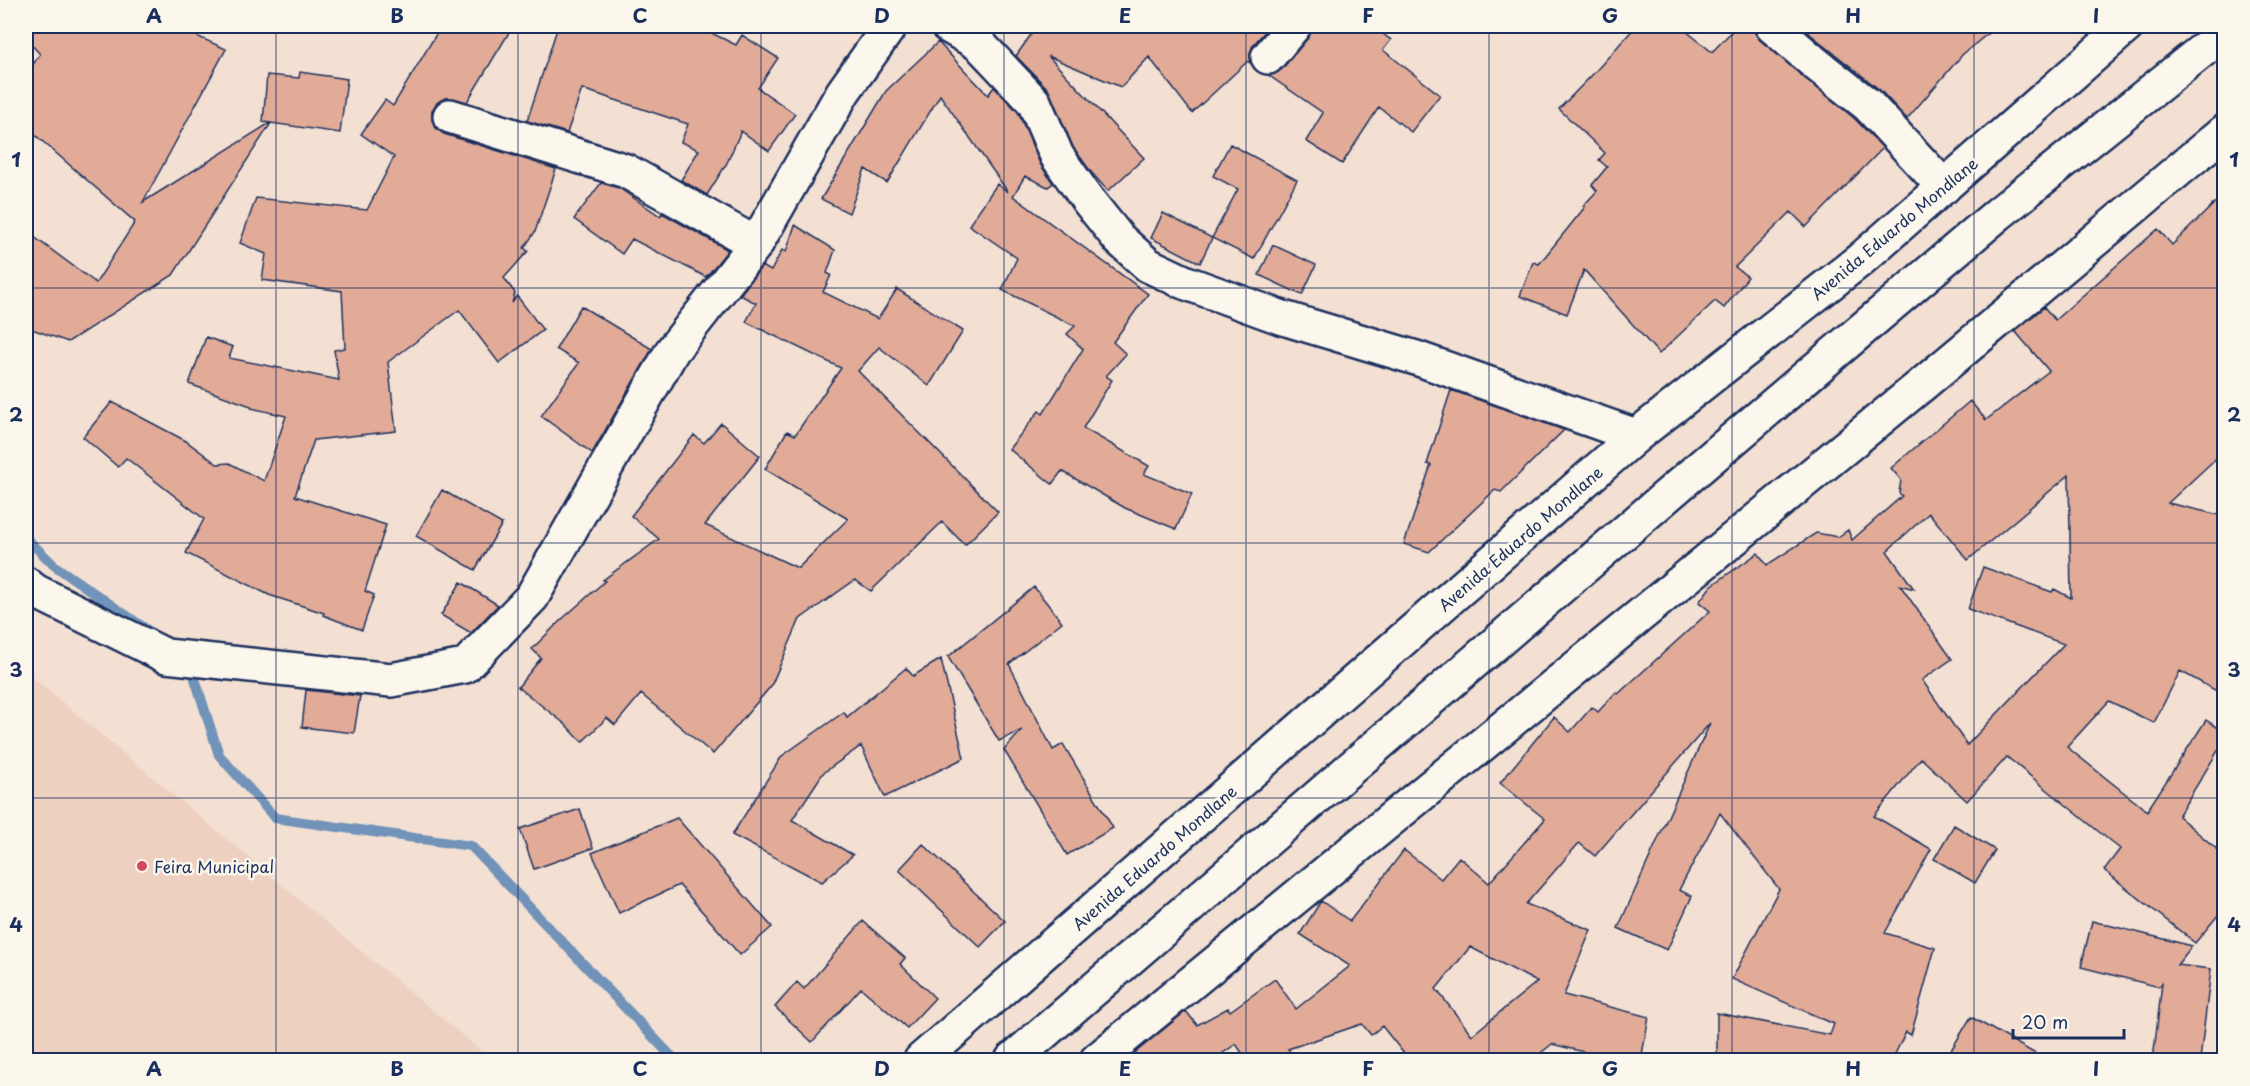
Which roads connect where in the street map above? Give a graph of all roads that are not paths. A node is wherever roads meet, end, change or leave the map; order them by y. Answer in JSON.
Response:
{"nodes":[{"id":1,"x":890,"y":26,"type":"edge"},
{"id":2,"x":948,"y":26,"type":"edge"},
{"id":3,"x":1294,"y":26,"type":"edge"},
{"id":4,"x":1772,"y":26,"type":"edge"},
{"id":5,"x":2127,"y":26,"type":"edge"},
{"id":6,"x":2224,"y":33,"type":"edge"},
{"id":7,"x":1268,"y":57,"type":"dead end"},
{"id":8,"x":450,"y":116,"type":"dead end"},
{"id":9,"x":2224,"y":132,"type":"edge"},
{"id":10,"x":1944,"y":187,"type":"junction"},
{"id":11,"x":756,"y":244,"type":"junction"},
{"id":12,"x":1636,"y":436,"type":"junction"},
{"id":13,"x":26,"y":584,"type":"edge"},
{"id":14,"x":921,"y":1060,"type":"edge"},
{"id":15,"x":1012,"y":1060,"type":"edge"},
{"id":16,"x":1097,"y":1060,"type":"edge"}],
"edges":[{"from":1,"to":11,"type":"street"},
{"from":2,"to":12,"type":"street"},
{"from":3,"to":7,"type":"street"},
{"from":4,"to":10,"type":"street"},
{"from":5,"to":10,"type":"street","name":"Avenida Eduardo Mondlane"},
{"from":6,"to":15,"type":"street"},
{"from":8,"to":11,"type":"street"},
{"from":9,"to":16,"type":"street"},
{"from":10,"to":12,"type":"street","name":"Avenida Eduardo Mondlane"},
{"from":11,"to":13,"type":"street"},
{"from":12,"to":14,"type":"street","name":"Avenida Eduardo Mondlane"}]}
